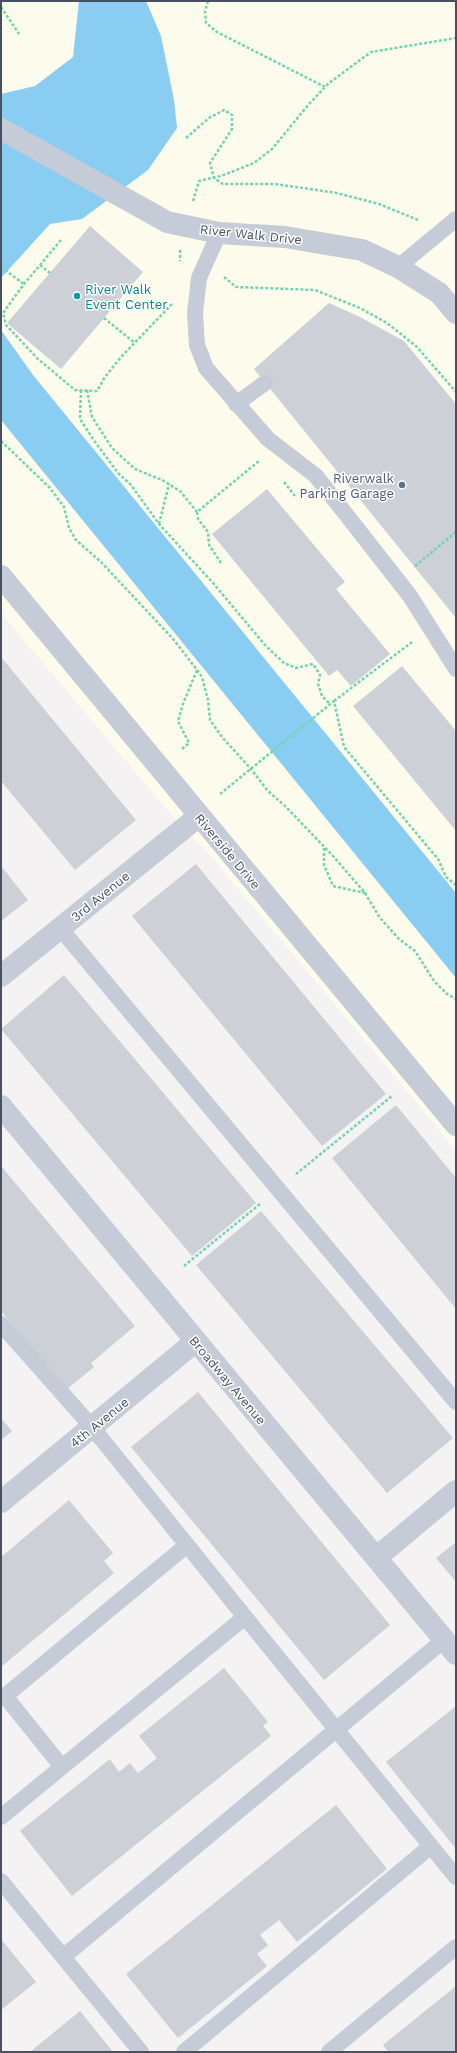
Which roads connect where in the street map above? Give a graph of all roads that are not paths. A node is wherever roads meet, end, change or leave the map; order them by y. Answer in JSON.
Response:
{"nodes":[{"id":1,"x":1,"y":130,"type":"edge"},
{"id":2,"x":456,"y":219,"type":"edge"},
{"id":3,"x":219,"y":233,"type":"junction"},
{"id":4,"x":398,"y":267,"type":"junction"},
{"id":5,"x":456,"y":313,"type":"edge"},
{"id":6,"x":265,"y":384,"type":"dead end"},
{"id":7,"x":236,"y":404,"type":"junction"},
{"id":8,"x":1,"y":576,"type":"edge"},
{"id":9,"x":456,"y":669,"type":"edge"},
{"id":10,"x":199,"y":816,"type":"junction"},
{"id":11,"x":60,"y":928,"type":"junction"},
{"id":12,"x":1,"y":976,"type":"edge"},
{"id":13,"x":1,"y":1106,"type":"edge"},
{"id":14,"x":456,"y":1125,"type":"edge"},
{"id":15,"x":1,"y":1324,"type":"edge"},
{"id":16,"x":196,"y":1342,"type":"junction"},
{"id":17,"x":456,"y":1402,"type":"edge"},
{"id":18,"x":92,"y":1427,"type":"junction"},
{"id":19,"x":456,"y":1491,"type":"edge"},
{"id":20,"x":1,"y":1502,"type":"edge"},
{"id":21,"x":187,"y":1545,"type":"junction"},
{"id":22,"x":376,"y":1558,"type":"junction"},
{"id":23,"x":245,"y":1616,"type":"junction"},
{"id":24,"x":450,"y":1647,"type":"edge"},
{"id":25,"x":337,"y":1731,"type":"junction"},
{"id":26,"x":62,"y":1766,"type":"junction"},
{"id":27,"x":1,"y":1817,"type":"edge"},
{"id":28,"x":431,"y":1846,"type":"junction"},
{"id":29,"x":456,"y":1877,"type":"edge"},
{"id":30,"x":1,"y":1881,"type":"edge"},
{"id":31,"x":456,"y":1947,"type":"edge"},
{"id":32,"x":63,"y":1957,"type":"junction"},
{"id":33,"x":141,"y":2052,"type":"edge"},
{"id":34,"x":184,"y":2052,"type":"edge"},
{"id":35,"x":329,"y":2052,"type":"edge"}],
"edges":[{"from":1,"to":3,"type":"street","name":"River Walk Drive"},
{"from":2,"to":4,"type":"lane"},
{"from":3,"to":4,"type":"street","name":"River Walk Drive"},
{"from":3,"to":7,"type":"lane"},
{"from":4,"to":5,"type":"street","name":"River Walk Drive"},
{"from":6,"to":7,"type":"lane"},
{"from":7,"to":9,"type":"lane"},
{"from":8,"to":10,"type":"street","name":"Riverside Drive"},
{"from":10,"to":11,"type":"street","name":"3rd Avenue"},
{"from":10,"to":14,"type":"street","name":"Riverside Drive"},
{"from":11,"to":12,"type":"street","name":"3rd Avenue"},
{"from":11,"to":17,"type":"lane"},
{"from":13,"to":16,"type":"street","name":"Broadway Avenue"},
{"from":15,"to":18,"type":"lane"},
{"from":16,"to":18,"type":"street","name":"4th Avenue"},
{"from":16,"to":22,"type":"street","name":"Broadway Avenue"},
{"from":18,"to":20,"type":"street","name":"4th Avenue"},
{"from":18,"to":21,"type":"lane"},
{"from":19,"to":22,"type":"street"},
{"from":21,"to":23,"type":"lane"},
{"from":21,"to":26,"type":"lane"},
{"from":22,"to":24,"type":"street","name":"Broadway Avenue"},
{"from":23,"to":25,"type":"lane"},
{"from":23,"to":26,"type":"lane"},
{"from":24,"to":25,"type":"lane"},
{"from":25,"to":28,"type":"lane"},
{"from":25,"to":32,"type":"lane"},
{"from":26,"to":27,"type":"lane"},
{"from":28,"to":29,"type":"lane"},
{"from":28,"to":34,"type":"lane"},
{"from":30,"to":32,"type":"lane"},
{"from":31,"to":35,"type":"lane"},
{"from":32,"to":33,"type":"lane"}]}
